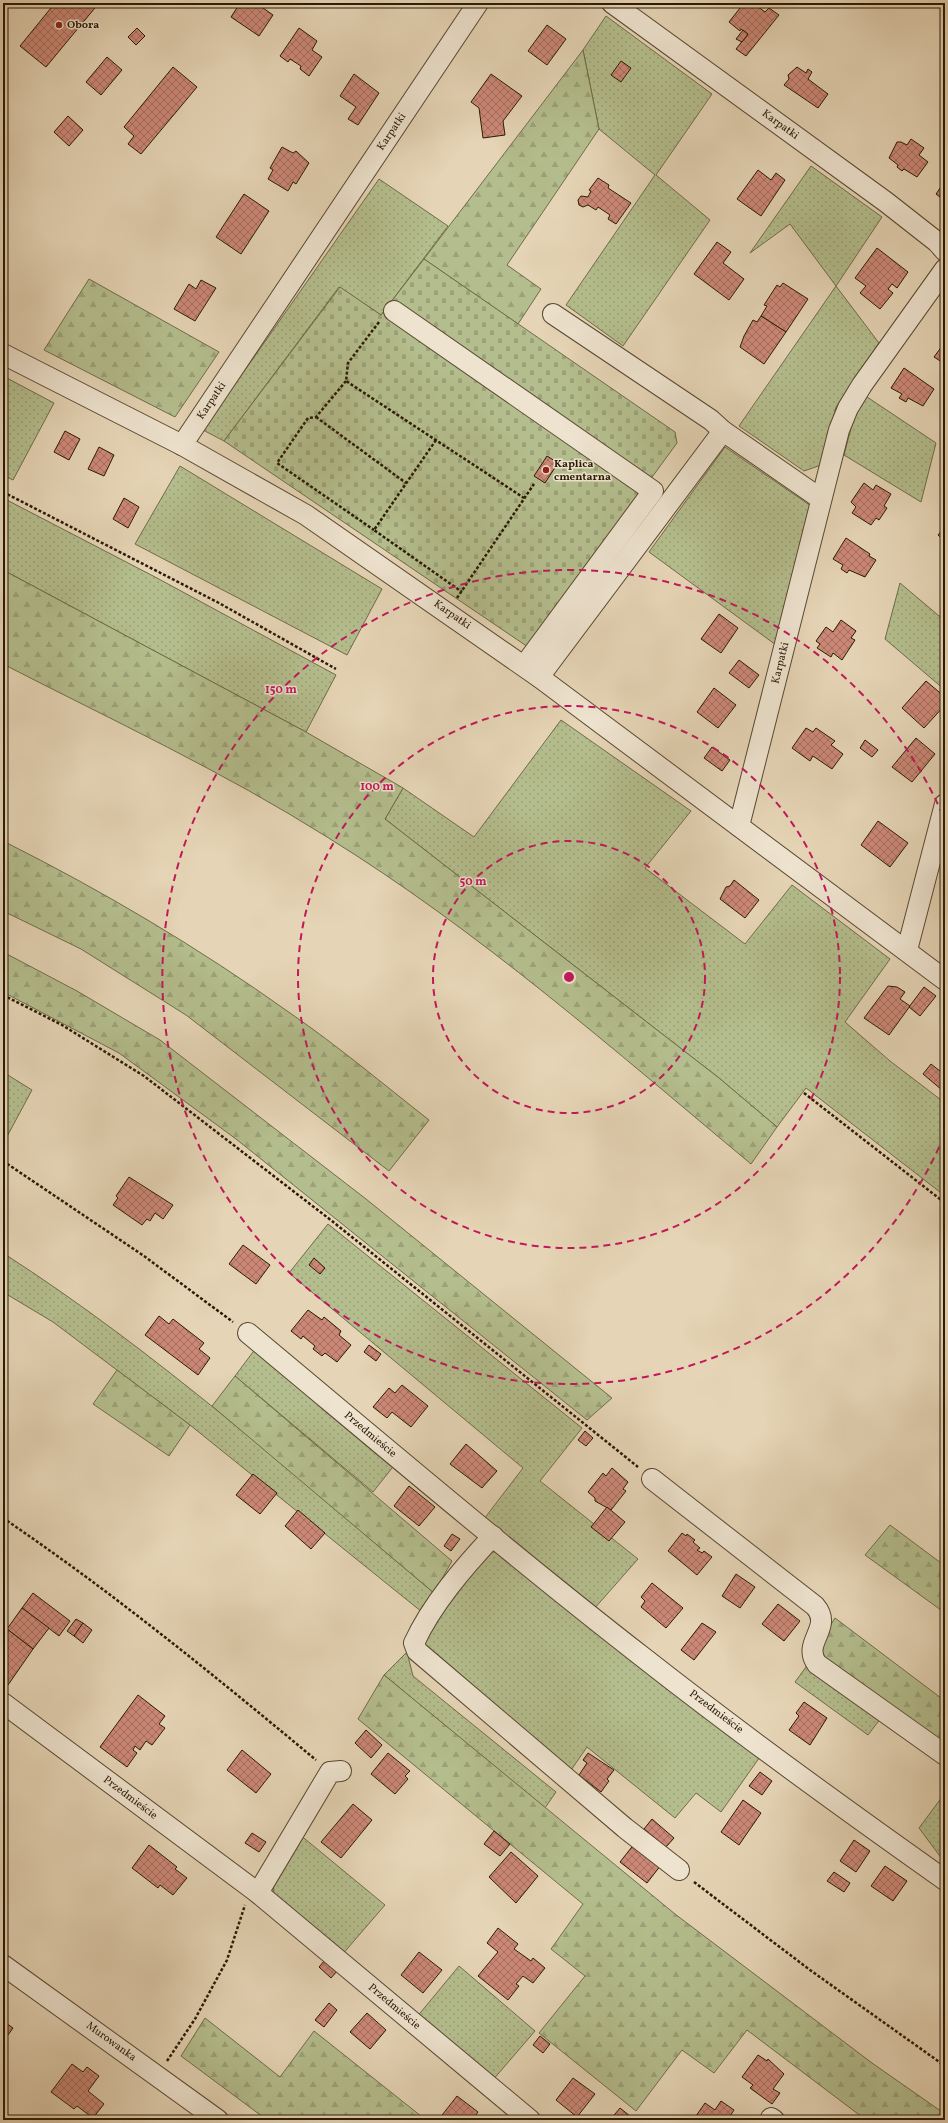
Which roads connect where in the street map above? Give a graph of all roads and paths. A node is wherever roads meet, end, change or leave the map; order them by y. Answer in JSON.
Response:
{"nodes":[{"id":1,"x":478,"y":3,"type":"edge"},
{"id":2,"x":612,"y":3,"type":"edge"},
{"id":3,"x":945,"y":251,"type":"edge"},
{"id":4,"x":945,"y":269,"type":"edge"},
{"id":5,"x":394,"y":311,"type":"joint"},
{"id":6,"x":553,"y":314,"type":"dead end"},
{"id":7,"x":3,"y":354,"type":"edge"},
{"id":8,"x":346,"y":381,"type":"junction"},
{"id":9,"x":316,"y":417,"type":"junction"},
{"id":10,"x":723,"y":431,"type":"junction"},
{"id":11,"x":436,"y":440,"type":"junction"},
{"id":12,"x":182,"y":445,"type":"junction"},
{"id":13,"x":406,"y":483,"type":"junction"},
{"id":14,"x":534,"y":484,"type":"dead end"},
{"id":15,"x":652,"y":491,"type":"junction"},
{"id":16,"x":3,"y":492,"type":"edge"},
{"id":17,"x":524,"y":498,"type":"junction"},
{"id":18,"x":821,"y":499,"type":"junction"},
{"id":19,"x":669,"y":502,"type":"junction"},
{"id":20,"x":374,"y":530,"type":"junction"},
{"id":21,"x":336,"y":669,"type":"dead end"},
{"id":22,"x":531,"y":671,"type":"junction"},
{"id":23,"x":945,"y":804,"type":"edge"},
{"id":24,"x":739,"y":826,"type":"junction"},
{"id":25,"x":906,"y":950,"type":"junction"},
{"id":26,"x":945,"y":980,"type":"edge"},
{"id":27,"x":3,"y":995,"type":"edge"},
{"id":28,"x":804,"y":1093,"type":"dead end"},
{"id":29,"x":3,"y":1161,"type":"edge"},
{"id":30,"x":945,"y":1203,"type":"edge"},
{"id":31,"x":248,"y":1333,"type":"joint"},
{"id":32,"x":652,"y":1479,"type":"joint"},
{"id":33,"x":3,"y":1518,"type":"edge"},
{"id":34,"x":493,"y":1536,"type":"junction"},
{"id":35,"x":3,"y":1704,"type":"edge"},
{"id":36,"x":945,"y":1755,"type":"edge"},
{"id":37,"x":335,"y":1772,"type":"joint"},
{"id":38,"x":679,"y":1870,"type":"joint"},
{"id":39,"x":945,"y":1880,"type":"edge"},
{"id":40,"x":254,"y":1890,"type":"junction"},
{"id":41,"x":3,"y":1966,"type":"edge"},
{"id":42,"x":945,"y":2066,"type":"edge"},
{"id":43,"x":157,"y":2076,"type":"junction"},
{"id":44,"x":218,"y":2120,"type":"edge"},
{"id":45,"x":530,"y":2120,"type":"edge"}],
"edges":[{"from":1,"to":12,"type":"street","name":"Karpatki"},
{"from":2,"to":3,"type":"street","name":"Karpatki"},
{"from":4,"to":18,"type":"street","name":"Karpatki"},
{"from":5,"to":8,"type":"path"},
{"from":5,"to":15,"type":"street"},
{"from":6,"to":10,"type":"street"},
{"from":7,"to":12,"type":"street"},
{"from":8,"to":9,"type":"path"},
{"from":8,"to":11,"type":"path"},
{"from":9,"to":13,"type":"path"},
{"from":9,"to":20,"type":"path"},
{"from":10,"to":18,"type":"street"},
{"from":10,"to":19,"type":"street"},
{"from":11,"to":13,"type":"path"},
{"from":11,"to":17,"type":"path"},
{"from":12,"to":22,"type":"street","name":"Karpatki"},
{"from":13,"to":20,"type":"path"},
{"from":14,"to":17,"type":"path"},
{"from":15,"to":19,"type":"street"},
{"from":15,"to":22,"type":"street"},
{"from":16,"to":21,"type":"path"},
{"from":17,"to":20,"type":"path"},
{"from":18,"to":24,"type":"street","name":"Karpatki"},
{"from":19,"to":22,"type":"street"},
{"from":22,"to":24,"type":"street","name":"Karpatki"},
{"from":23,"to":25,"type":"street"},
{"from":24,"to":25,"type":"street","name":"Karpatki"},
{"from":25,"to":26,"type":"street","name":"Karpatki"},
{"from":27,"to":32,"type":"path"},
{"from":28,"to":30,"type":"path"},
{"from":29,"to":31,"type":"path"},
{"from":31,"to":34,"type":"street","name":"Przedmieście"},
{"from":32,"to":36,"type":"street"},
{"from":33,"to":37,"type":"path"},
{"from":34,"to":38,"type":"street"},
{"from":34,"to":39,"type":"street","name":"Przedmieście"},
{"from":35,"to":40,"type":"street","name":"Przedmieście"},
{"from":37,"to":40,"type":"street"},
{"from":38,"to":42,"type":"path"},
{"from":40,"to":43,"type":"path"},
{"from":40,"to":45,"type":"street","name":"Przedmieście"},
{"from":41,"to":43,"type":"street","name":"Murowanka"},
{"from":43,"to":44,"type":"street","name":"Murowanka"}]}
